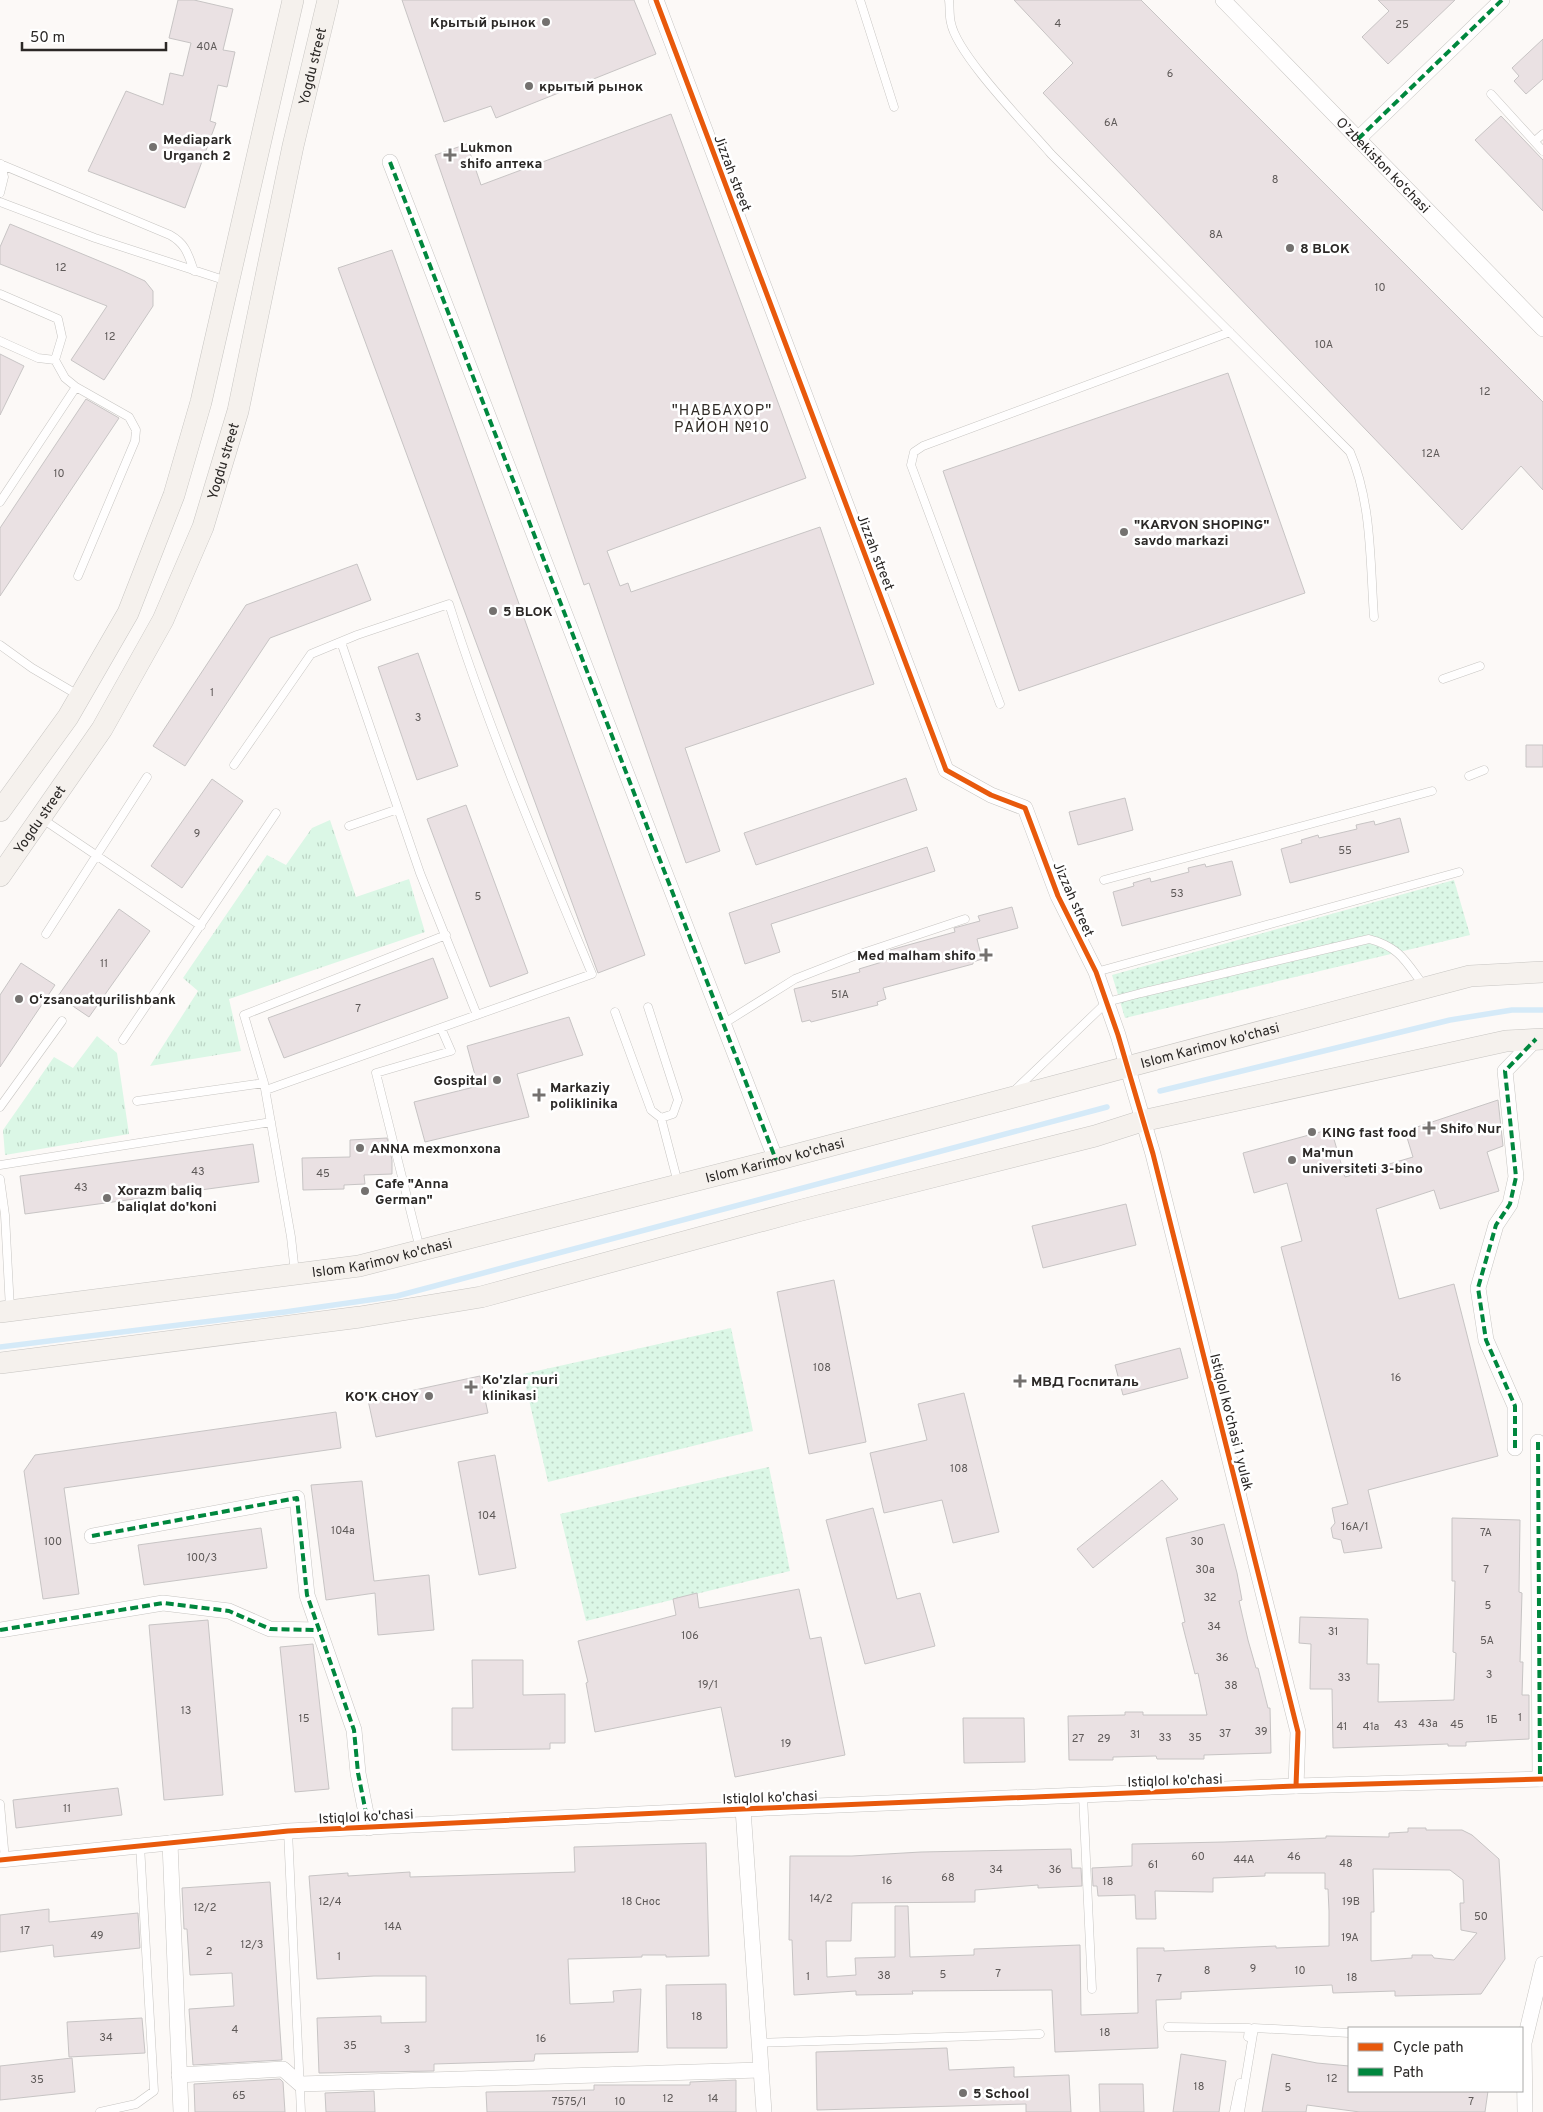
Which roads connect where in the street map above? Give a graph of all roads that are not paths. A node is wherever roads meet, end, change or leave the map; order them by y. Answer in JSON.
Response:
{"nodes":[{"id":1,"x":293,"y":0,"type":"edge"},
{"id":2,"x":328,"y":0,"type":"edge"},
{"id":3,"x":656,"y":0,"type":"edge"},
{"id":4,"x":860,"y":0,"type":"edge"},
{"id":5,"x":949,"y":0,"type":"edge"},
{"id":6,"x":1223,"y":0,"type":"edge"},
{"id":7,"x":1502,"y":0,"type":"edge"},
{"id":8,"x":1491,"y":94,"type":"dead end"},
{"id":9,"x":894,"y":107,"type":"dead end"},
{"id":10,"x":1543,"y":134,"type":"edge"},
{"id":11,"x":1358,"y":139,"type":"junction"},
{"id":12,"x":1534,"y":141,"type":"junction"},
{"id":13,"x":1543,"y":151,"type":"edge"},
{"id":14,"x":390,"y":162,"type":"dead end"},
{"id":15,"x":1,"y":164,"type":"edge"},
{"id":16,"x":0,"y":193,"type":"edge"},
{"id":17,"x":0,"y":202,"type":"edge"},
{"id":18,"x":194,"y":271,"type":"junction"},
{"id":19,"x":228,"y":282,"type":"junction"},
{"id":20,"x":0,"y":294,"type":"edge"},
{"id":21,"x":1543,"y":329,"type":"edge"},
{"id":22,"x":1230,"y":332,"type":"junction"},
{"id":23,"x":0,"y":341,"type":"edge"},
{"id":24,"x":55,"y":360,"type":"junction"},
{"id":25,"x":76,"y":387,"type":"junction"},
{"id":26,"x":0,"y":502,"type":"edge"},
{"id":27,"x":78,"y":576,"type":"dead end"},
{"id":28,"x":1374,"y":618,"type":"dead end"},
{"id":29,"x":341,"y":642,"type":"junction"},
{"id":30,"x":0,"y":645,"type":"edge"},
{"id":31,"x":1480,"y":666,"type":"dead end"},
{"id":32,"x":1444,"y":679,"type":"dead end"},
{"id":33,"x":80,"y":696,"type":"junction"},
{"id":34,"x":1000,"y":704,"type":"dead end"},
{"id":35,"x":234,"y":765,"type":"dead end"},
{"id":36,"x":1484,"y":770,"type":"dead end"},
{"id":37,"x":1469,"y":776,"type":"dead end"},
{"id":38,"x":147,"y":777,"type":"dead end"},
{"id":39,"x":1432,"y":791,"type":"dead end"},
{"id":40,"x":398,"y":809,"type":"junction"},
{"id":41,"x":0,"y":811,"type":"edge"},
{"id":42,"x":276,"y":813,"type":"dead end"},
{"id":43,"x":40,"y":818,"type":"junction"},
{"id":44,"x":349,"y":826,"type":"dead end"},
{"id":45,"x":96,"y":856,"type":"junction"},
{"id":46,"x":1459,"y":872,"type":"dead end"},
{"id":47,"x":0,"y":876,"type":"edge"},
{"id":48,"x":1104,"y":880,"type":"dead end"},
{"id":49,"x":965,"y":919,"type":"dead end"},
{"id":50,"x":201,"y":926,"type":"junction"},
{"id":51,"x":46,"y":934,"type":"dead end"},
{"id":52,"x":446,"y":935,"type":"junction"},
{"id":53,"x":1096,"y":972,"type":"junction"},
{"id":54,"x":1543,"y":972,"type":"edge"},
{"id":55,"x":1425,"y":988,"type":"junction"},
{"id":56,"x":1107,"y":1002,"type":"junction"},
{"id":57,"x":648,"y":1007,"type":"dead end"},
{"id":58,"x":615,"y":1012,"type":"dead end"},
{"id":59,"x":477,"y":1015,"type":"junction"},
{"id":60,"x":62,"y":1021,"type":"dead end"},
{"id":61,"x":723,"y":1024,"type":"junction"},
{"id":62,"x":441,"y":1028,"type":"junction"},
{"id":63,"x":1539,"y":1039,"type":"edge"},
{"id":64,"x":123,"y":1040,"type":"dead end"},
{"id":65,"x":1127,"y":1066,"type":"junction"},
{"id":66,"x":265,"y":1086,"type":"junction"},
{"id":67,"x":1007,"y":1098,"type":"junction"},
{"id":68,"x":137,"y":1101,"type":"dead end"},
{"id":69,"x":0,"y":1107,"type":"edge"},
{"id":70,"x":661,"y":1118,"type":"junction"},
{"id":71,"x":1142,"y":1121,"type":"junction"},
{"id":72,"x":271,"y":1122,"type":"junction"},
{"id":73,"x":776,"y":1160,"type":"junction"},
{"id":74,"x":0,"y":1165,"type":"edge"},
{"id":75,"x":0,"y":1179,"type":"edge"},
{"id":76,"x":678,"y":1185,"type":"junction"},
{"id":77,"x":420,"y":1251,"type":"junction"},
{"id":78,"x":295,"y":1275,"type":"junction"},
{"id":79,"x":5,"y":1311,"type":"edge"},
{"id":80,"x":0,"y":1363,"type":"edge"},
{"id":81,"x":1538,"y":1442,"type":"dead end"},
{"id":82,"x":1515,"y":1448,"type":"dead end"},
{"id":83,"x":92,"y":1536,"type":"dead end"},
{"id":84,"x":0,"y":1630,"type":"edge"},
{"id":85,"x":320,"y":1630,"type":"junction"},
{"id":86,"x":1542,"y":1779,"type":"edge"},
{"id":87,"x":1296,"y":1786,"type":"junction"},
{"id":88,"x":1083,"y":1795,"type":"junction"},
{"id":89,"x":0,"y":1804,"type":"edge"},
{"id":90,"x":743,"y":1809,"type":"junction"},
{"id":91,"x":368,"y":1828,"type":"junction"},
{"id":92,"x":288,"y":1831,"type":"junction"},
{"id":93,"x":170,"y":1843,"type":"junction"},
{"id":94,"x":140,"y":1845,"type":"junction"},
{"id":95,"x":2,"y":1860,"type":"edge"},
{"id":96,"x":1543,"y":1964,"type":"edge"},
{"id":97,"x":1092,"y":1989,"type":"dead end"},
{"id":98,"x":1168,"y":2027,"type":"dead end"},
{"id":99,"x":1348,"y":2033,"type":"edge"},
{"id":100,"x":1040,"y":2034,"type":"dead end"},
{"id":101,"x":758,"y":2043,"type":"junction"},
{"id":102,"x":1523,"y":2043,"type":"edge"},
{"id":103,"x":760,"y":2070,"type":"junction"},
{"id":104,"x":179,"y":2075,"type":"junction"},
{"id":105,"x":300,"y":2084,"type":"junction"},
{"id":106,"x":100,"y":2112,"type":"edge"},
{"id":107,"x":182,"y":2112,"type":"edge"},
{"id":108,"x":301,"y":2112,"type":"edge"},
{"id":109,"x":764,"y":2112,"type":"edge"},
{"id":110,"x":1234,"y":2112,"type":"edge"},
{"id":111,"x":1240,"y":2112,"type":"edge"},
{"id":112,"x":1525,"y":2112,"type":"edge"}],
"edges":[{"from":1,"to":19,"type":"main road"},
{"from":2,"to":43,"type":"main road","name":"Yogdu street"},
{"from":3,"to":53,"type":"street","name":"Jizzah street"},
{"from":4,"to":9,"type":"lane"},
{"from":5,"to":22,"type":"lane"},
{"from":6,"to":11,"type":"street","name":"O’zbekiston ko‘chasi"},
{"from":7,"to":11,"type":"street"},
{"from":8,"to":12,"type":"lane"},
{"from":10,"to":12,"type":"lane"},
{"from":11,"to":21,"type":"street","name":"O’zbekiston ko‘chasi"},
{"from":12,"to":13,"type":"lane"},
{"from":14,"to":61,"type":"street"},
{"from":15,"to":16,"type":"lane"},
{"from":15,"to":18,"type":"lane"},
{"from":17,"to":18,"type":"lane"},
{"from":18,"to":19,"type":"lane"},
{"from":19,"to":33,"type":"main road"},
{"from":20,"to":24,"type":"lane"},
{"from":22,"to":28,"type":"lane"},
{"from":22,"to":34,"type":"lane"},
{"from":23,"to":24,"type":"lane"},
{"from":24,"to":25,"type":"lane"},
{"from":25,"to":26,"type":"lane"},
{"from":25,"to":27,"type":"lane"},
{"from":29,"to":35,"type":"lane"},
{"from":29,"to":40,"type":"lane"},
{"from":29,"to":59,"type":"lane"},
{"from":30,"to":33,"type":"lane"},
{"from":31,"to":32,"type":"lane"},
{"from":33,"to":41,"type":"main road"},
{"from":36,"to":37,"type":"lane"},
{"from":38,"to":45,"type":"lane"},
{"from":39,"to":48,"type":"lane"},
{"from":40,"to":44,"type":"lane"},
{"from":40,"to":52,"type":"lane"},
{"from":42,"to":50,"type":"lane"},
{"from":43,"to":45,"type":"lane"},
{"from":43,"to":47,"type":"main road","name":"Yogdu street"},
{"from":45,"to":50,"type":"lane"},
{"from":45,"to":51,"type":"lane"},
{"from":46,"to":53,"type":"lane"},
{"from":49,"to":61,"type":"lane"},
{"from":50,"to":64,"type":"lane"},
{"from":52,"to":59,"type":"lane"},
{"from":52,"to":66,"type":"lane"},
{"from":53,"to":56,"type":"street","name":"Jizzah street"},
{"from":54,"to":55,"type":"main road","name":"Islom Karimov ko'chasi"},
{"from":55,"to":56,"type":"lane"},
{"from":55,"to":65,"type":"main road","name":"Islom Karimov ko'chasi"},
{"from":56,"to":65,"type":"street","name":"Jizzah street"},
{"from":56,"to":67,"type":"lane"},
{"from":57,"to":70,"type":"lane"},
{"from":58,"to":70,"type":"lane"},
{"from":59,"to":62,"type":"lane"},
{"from":60,"to":69,"type":"lane"},
{"from":61,"to":73,"type":"street"},
{"from":62,"to":66,"type":"lane"},
{"from":62,"to":77,"type":"lane"},
{"from":63,"to":71,"type":"main road"},
{"from":63,"to":82,"type":"street"},
{"from":65,"to":67,"type":"main road","name":"Islom Karimov ko'chasi"},
{"from":65,"to":71,"type":"street","name":"Istiqlol ko'chasi 1 yulak"},
{"from":66,"to":68,"type":"lane"},
{"from":66,"to":72,"type":"lane"},
{"from":67,"to":73,"type":"main road","name":"Islom Karimov ko'chasi"},
{"from":70,"to":76,"type":"lane"},
{"from":71,"to":80,"type":"main road"},
{"from":71,"to":87,"type":"street","name":"Istiqlol ko'chasi 1 yulak"},
{"from":72,"to":74,"type":"lane"},
{"from":72,"to":78,"type":"lane"},
{"from":73,"to":76,"type":"main road","name":"Islom Karimov ko'chasi"},
{"from":75,"to":79,"type":"lane"},
{"from":76,"to":77,"type":"main road","name":"Islom Karimov ko'chasi"},
{"from":77,"to":78,"type":"main road","name":"Islom Karimov ko'chasi"},
{"from":78,"to":79,"type":"main road","name":"Islom Karimov ko'chasi"},
{"from":81,"to":86,"type":"street"},
{"from":83,"to":85,"type":"street"},
{"from":84,"to":85,"type":"street"},
{"from":85,"to":91,"type":"street"},
{"from":86,"to":87,"type":"street","name":"Istiqlol ko'chasi"},
{"from":87,"to":88,"type":"street","name":"Istiqlol ko'chasi"},
{"from":88,"to":90,"type":"street","name":"Istiqlol ko'chasi"},
{"from":88,"to":97,"type":"lane"},
{"from":89,"to":95,"type":"lane"},
{"from":90,"to":91,"type":"street","name":"Istiqlol ko'chasi"},
{"from":90,"to":101,"type":"street"},
{"from":91,"to":92,"type":"street","name":"Istiqlol ko'chasi"},
{"from":92,"to":93,"type":"street","name":"Istiqlol ko'chasi"},
{"from":92,"to":105,"type":"lane"},
{"from":93,"to":94,"type":"street","name":"Istiqlol ko'chasi"},
{"from":93,"to":104,"type":"street"},
{"from":94,"to":95,"type":"street","name":"Istiqlol ko'chasi"},
{"from":94,"to":106,"type":"lane"},
{"from":96,"to":102,"type":"street"},
{"from":98,"to":110,"type":"lane"},
{"from":99,"to":111,"type":"lane"},
{"from":100,"to":101,"type":"lane"},
{"from":101,"to":103,"type":"street"},
{"from":102,"to":112,"type":"street"},
{"from":103,"to":105,"type":"street"},
{"from":103,"to":109,"type":"street"},
{"from":104,"to":105,"type":"street"},
{"from":104,"to":107,"type":"street"},
{"from":105,"to":108,"type":"lane"}]}
